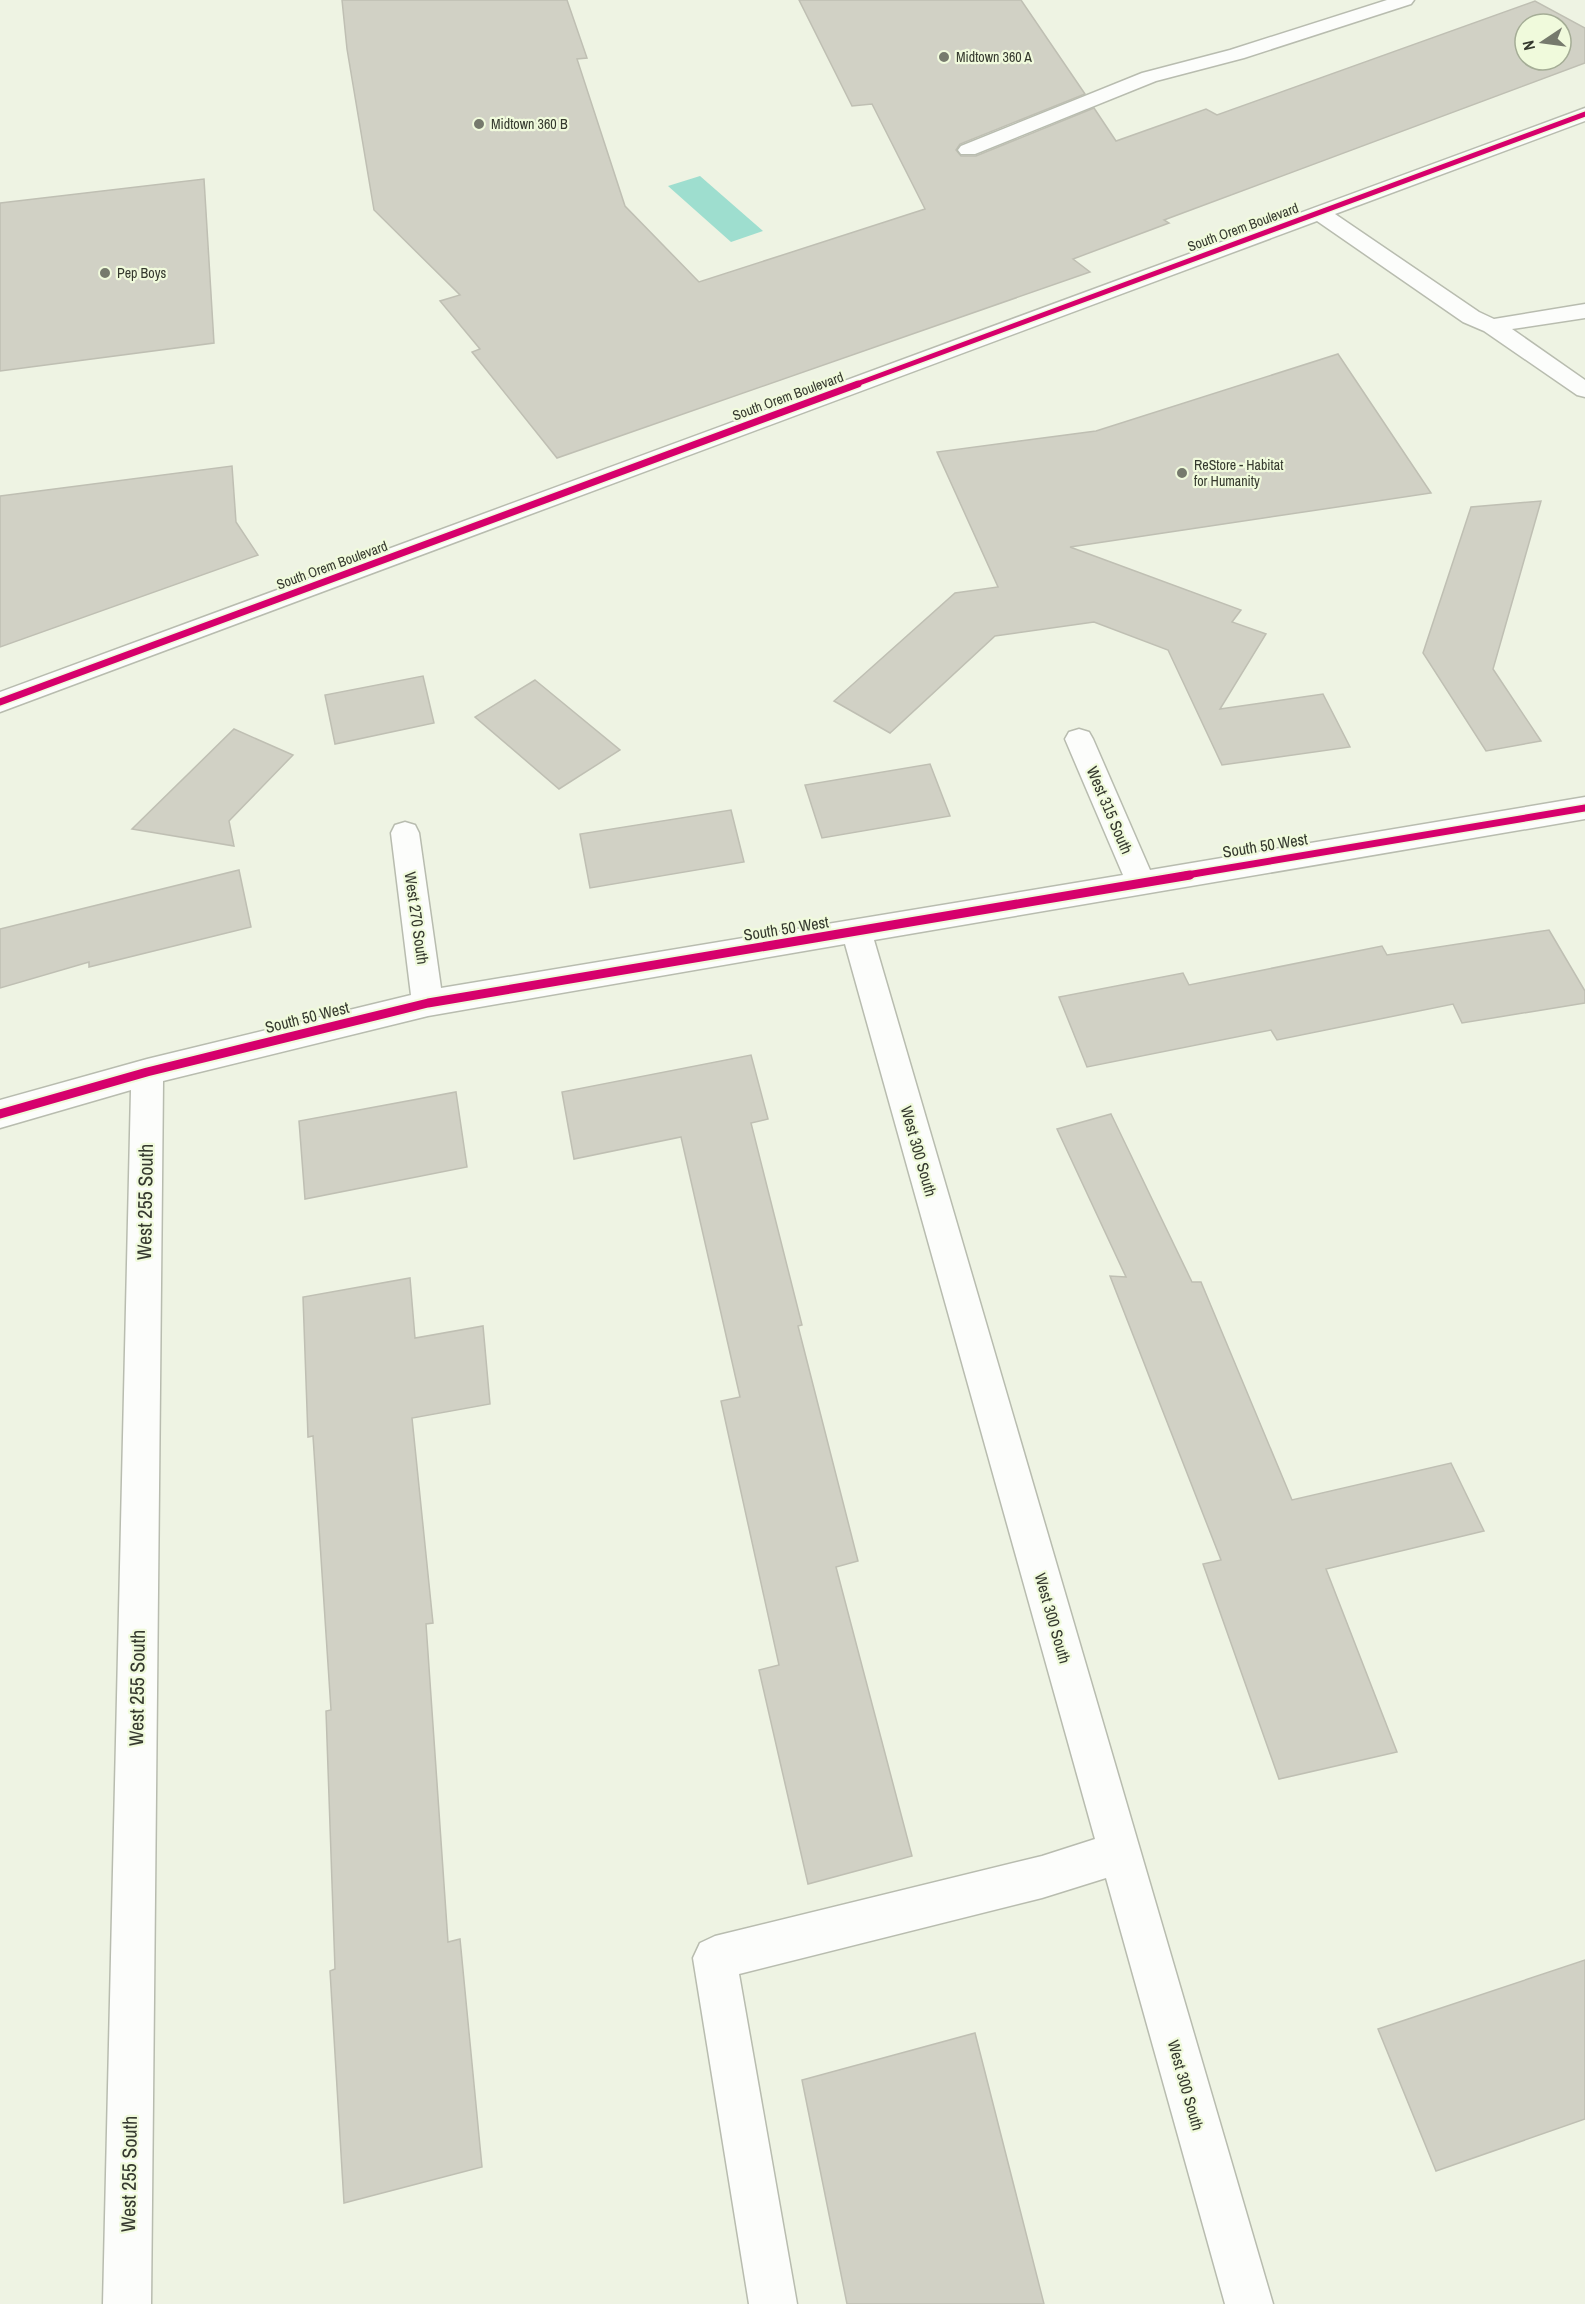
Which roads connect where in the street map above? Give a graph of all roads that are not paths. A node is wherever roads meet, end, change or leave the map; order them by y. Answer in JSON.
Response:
{"nodes":[{"id":1,"x":1405,"y":0,"type":"edge"},
{"id":2,"x":1585,"y":114,"type":"edge"},
{"id":3,"x":968,"y":150,"type":"dead end"},
{"id":4,"x":1320,"y":213,"type":"junction"},
{"id":5,"x":1585,"y":311,"type":"edge"},
{"id":6,"x":1492,"y":326,"type":"junction"},
{"id":7,"x":1585,"y":390,"type":"edge"},
{"id":8,"x":0,"y":702,"type":"edge"},
{"id":9,"x":1079,"y":739,"type":"dead end"},
{"id":10,"x":1585,"y":808,"type":"edge"},
{"id":11,"x":405,"y":833,"type":"dead end"},
{"id":12,"x":1140,"y":881,"type":"junction"},
{"id":13,"x":857,"y":932,"type":"junction"},
{"id":14,"x":428,"y":1003,"type":"junction"},
{"id":15,"x":147,"y":1072,"type":"junction"},
{"id":16,"x":0,"y":1114,"type":"edge"},
{"id":17,"x":1120,"y":1853,"type":"junction"},
{"id":18,"x":127,"y":2304,"type":"edge"},
{"id":19,"x":773,"y":2304,"type":"edge"},
{"id":20,"x":1249,"y":2304,"type":"edge"}],
"edges":[{"from":1,"to":3,"type":"street"},
{"from":2,"to":4,"type":"street","name":"South Orem Boulevard"},
{"from":4,"to":6,"type":"street"},
{"from":4,"to":8,"type":"street","name":"South Orem Boulevard"},
{"from":5,"to":6,"type":"street"},
{"from":6,"to":7,"type":"street"},
{"from":9,"to":12,"type":"street","name":"West 315 South"},
{"from":10,"to":12,"type":"street","name":"South 50 West"},
{"from":11,"to":14,"type":"street","name":"West 270 South"},
{"from":12,"to":13,"type":"street","name":"South 50 West"},
{"from":13,"to":14,"type":"street","name":"South 50 West"},
{"from":13,"to":17,"type":"street","name":"West 300 South"},
{"from":14,"to":15,"type":"street","name":"South 50 West"},
{"from":15,"to":16,"type":"street","name":"South 50 West"},
{"from":15,"to":18,"type":"street","name":"West 255 South"},
{"from":17,"to":19,"type":"street"},
{"from":17,"to":20,"type":"street","name":"West 300 South"}]}
